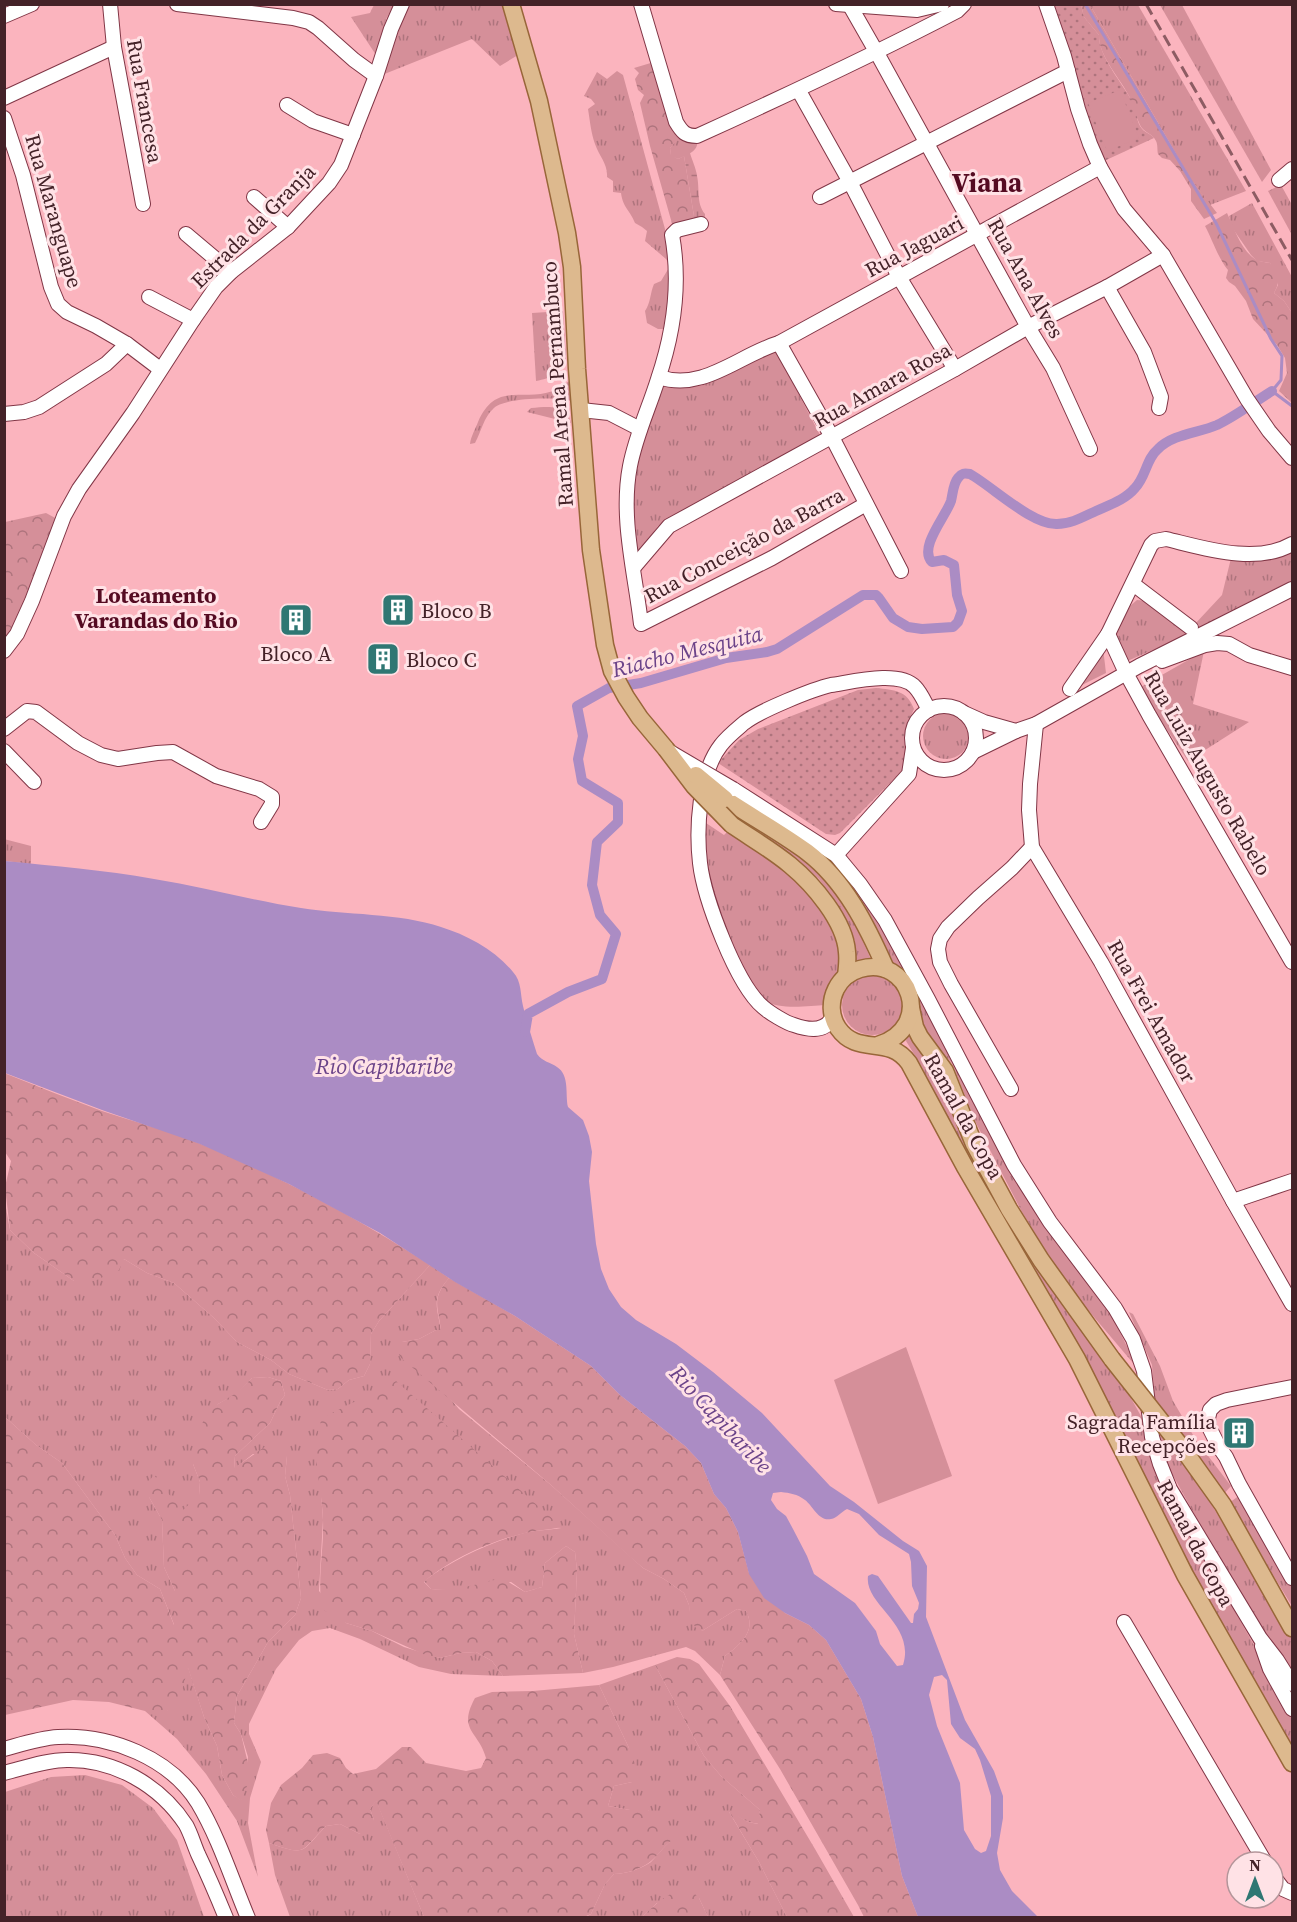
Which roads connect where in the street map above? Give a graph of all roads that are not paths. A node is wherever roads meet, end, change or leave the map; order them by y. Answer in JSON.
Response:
{"nodes":[{"id":1,"x":32,"y":4,"type":"edge"},
{"id":2,"x":110,"y":4,"type":"edge"},
{"id":3,"x":177,"y":4,"type":"edge"},
{"id":4,"x":402,"y":4,"type":"edge"},
{"id":5,"x":512,"y":4,"type":"edge"},
{"id":6,"x":641,"y":4,"type":"edge"},
{"id":7,"x":942,"y":4,"type":"edge"},
{"id":8,"x":964,"y":4,"type":"edge"},
{"id":9,"x":1046,"y":4,"type":"edge"},
{"id":10,"x":845,"y":5,"type":"edge"},
{"id":11,"x":4,"y":16,"type":"edge"},
{"id":12,"x":114,"y":47,"type":"junction"},
{"id":13,"x":877,"y":52,"type":"junction"},
{"id":14,"x":1068,"y":71,"type":"junction"},
{"id":15,"x":376,"y":76,"type":"junction"},
{"id":16,"x":799,"y":91,"type":"junction"},
{"id":17,"x":4,"y":98,"type":"edge"},
{"id":18,"x":287,"y":105,"type":"dead end"},
{"id":19,"x":4,"y":118,"type":"edge"},
{"id":20,"x":353,"y":135,"type":"junction"},
{"id":21,"x":926,"y":143,"type":"junction"},
{"id":22,"x":1100,"y":167,"type":"junction"},
{"id":23,"x":1293,"y":169,"type":"edge"},
{"id":24,"x":1279,"y":180,"type":"dead end"},
{"id":25,"x":850,"y":182,"type":"junction"},
{"id":26,"x":254,"y":197,"type":"dead end"},
{"id":27,"x":820,"y":197,"type":"dead end"},
{"id":28,"x":142,"y":204,"type":"dead end"},
{"id":29,"x":701,"y":224,"type":"dead end"},
{"id":30,"x":288,"y":226,"type":"junction"},
{"id":31,"x":186,"y":234,"type":"dead end"},
{"id":32,"x":978,"y":235,"type":"junction"},
{"id":33,"x":1162,"y":255,"type":"junction"},
{"id":34,"x":231,"y":272,"type":"junction"},
{"id":35,"x":899,"y":277,"type":"junction"},
{"id":36,"x":1107,"y":287,"type":"junction"},
{"id":37,"x":149,"y":297,"type":"dead end"},
{"id":38,"x":193,"y":320,"type":"junction"},
{"id":39,"x":1028,"y":327,"type":"junction"},
{"id":40,"x":779,"y":343,"type":"junction"},
{"id":41,"x":127,"y":344,"type":"junction"},
{"id":42,"x":160,"y":369,"type":"junction"},
{"id":43,"x":955,"y":369,"type":"junction"},
{"id":44,"x":659,"y":377,"type":"junction"},
{"id":45,"x":1159,"y":408,"type":"dead end"},
{"id":46,"x":581,"y":410,"type":"junction"},
{"id":47,"x":4,"y":414,"type":"edge"},
{"id":48,"x":640,"y":429,"type":"junction"},
{"id":49,"x":832,"y":437,"type":"junction"},
{"id":50,"x":1090,"y":449,"type":"dead end"},
{"id":51,"x":1293,"y":458,"type":"edge"},
{"id":52,"x":866,"y":504,"type":"junction"},
{"id":53,"x":1293,"y":544,"type":"edge"},
{"id":54,"x":634,"y":567,"type":"junction"},
{"id":55,"x":901,"y":572,"type":"dead end"},
{"id":56,"x":1133,"y":584,"type":"junction"},
{"id":57,"x":1293,"y":589,"type":"edge"},
{"id":58,"x":1221,"y":625,"type":"junction"},
{"id":59,"x":1191,"y":628,"type":"dead end"},
{"id":60,"x":1108,"y":634,"type":"junction"},
{"id":61,"x":1229,"y":644,"type":"junction"},
{"id":62,"x":4,"y":651,"type":"edge"},
{"id":63,"x":1139,"y":666,"type":"junction"},
{"id":64,"x":1293,"y":668,"type":"edge"},
{"id":65,"x":1126,"y":673,"type":"junction"},
{"id":66,"x":1070,"y":689,"type":"dead end"},
{"id":67,"x":929,"y":710,"type":"junction"},
{"id":68,"x":963,"y":712,"type":"junction"},
{"id":69,"x":1036,"y":724,"type":"junction"},
{"id":70,"x":4,"y":729,"type":"edge"},
{"id":71,"x":1016,"y":731,"type":"junction"},
{"id":72,"x":913,"y":748,"type":"junction"},
{"id":73,"x":666,"y":749,"type":"junction"},
{"id":74,"x":4,"y":751,"type":"edge"},
{"id":75,"x":973,"y":752,"type":"junction"},
{"id":76,"x":936,"y":769,"type":"junction"},
{"id":77,"x":909,"y":774,"type":"junction"},
{"id":78,"x":34,"y":782,"type":"dead end"},
{"id":79,"x":729,"y":794,"type":"junction"},
{"id":80,"x":261,"y":822,"type":"dead end"},
{"id":81,"x":1032,"y":847,"type":"junction"},
{"id":82,"x":836,"y":855,"type":"junction"},
{"id":83,"x":1293,"y":962,"type":"edge"},
{"id":84,"x":886,"y":969,"type":"junction"},
{"id":85,"x":846,"y":976,"type":"junction"},
{"id":86,"x":910,"y":980,"type":"junction"},
{"id":87,"x":911,"y":1006,"type":"junction"},
{"id":88,"x":833,"y":1016,"type":"junction"},
{"id":89,"x":878,"y":1045,"type":"junction"},
{"id":90,"x":1011,"y":1089,"type":"dead end"},
{"id":91,"x":1293,"y":1181,"type":"edge"},
{"id":92,"x":1233,"y":1201,"type":"junction"},
{"id":93,"x":1293,"y":1304,"type":"edge"},
{"id":94,"x":1293,"y":1387,"type":"edge"},
{"id":95,"x":1239,"y":1484,"type":"junction"},
{"id":96,"x":1223,"y":1505,"type":"junction"},
{"id":97,"x":1293,"y":1578,"type":"edge"},
{"id":98,"x":1124,"y":1622,"type":"dead end"},
{"id":99,"x":1293,"y":1628,"type":"edge"},
{"id":100,"x":1260,"y":1638,"type":"junction"},
{"id":101,"x":1293,"y":1684,"type":"edge"},
{"id":102,"x":1293,"y":1709,"type":"edge"},
{"id":103,"x":4,"y":1749,"type":"edge"},
{"id":104,"x":1293,"y":1763,"type":"edge"},
{"id":105,"x":4,"y":1773,"type":"edge"},
{"id":106,"x":1258,"y":1850,"type":"edge"},
{"id":107,"x":203,"y":1865,"type":"junction"},
{"id":108,"x":219,"y":1917,"type":"edge"},
{"id":109,"x":225,"y":1917,"type":"edge"},
{"id":110,"x":248,"y":1917,"type":"edge"}],
"edges":[{"from":1,"to":11,"type":"street"},
{"from":2,"to":12,"type":"street","name":"Rua Francesa"},
{"from":3,"to":15,"type":"street"},
{"from":4,"to":15,"type":"street","name":"Estrada da Granja"},
{"from":5,"to":46,"type":"main road","name":"Ramal Arena Pernambuco"},
{"from":6,"to":16,"type":"street"},
{"from":7,"to":10,"type":"street"},
{"from":8,"to":13,"type":"street"},
{"from":9,"to":14,"type":"street"},
{"from":10,"to":13,"type":"street","name":"Rua Ana Alves"},
{"from":12,"to":17,"type":"street"},
{"from":12,"to":28,"type":"street","name":"Rua Francesa"},
{"from":13,"to":16,"type":"street"},
{"from":13,"to":21,"type":"street","name":"Rua Ana Alves"},
{"from":14,"to":21,"type":"street"},
{"from":14,"to":22,"type":"street"},
{"from":15,"to":20,"type":"street","name":"Estrada da Granja"},
{"from":16,"to":25,"type":"street"},
{"from":18,"to":20,"type":"street"},
{"from":19,"to":41,"type":"street","name":"Rua Maranguape"},
{"from":20,"to":30,"type":"street","name":"Estrada da Granja"},
{"from":21,"to":25,"type":"street"},
{"from":21,"to":32,"type":"street","name":"Rua Ana Alves"},
{"from":22,"to":32,"type":"street","name":"Rua Jaguari"},
{"from":22,"to":33,"type":"street"},
{"from":23,"to":24,"type":"street"},
{"from":25,"to":27,"type":"street"},
{"from":25,"to":35,"type":"street"},
{"from":26,"to":30,"type":"street"},
{"from":29,"to":44,"type":"street"},
{"from":30,"to":34,"type":"street","name":"Estrada da Granja"},
{"from":31,"to":34,"type":"street"},
{"from":32,"to":35,"type":"street","name":"Rua Jaguari"},
{"from":32,"to":39,"type":"street","name":"Rua Ana Alves"},
{"from":33,"to":36,"type":"street","name":"Rua Amara Rosa"},
{"from":33,"to":51,"type":"street"},
{"from":34,"to":38,"type":"street","name":"Estrada da Granja"},
{"from":35,"to":40,"type":"street","name":"Rua Jaguari"},
{"from":35,"to":43,"type":"street"},
{"from":36,"to":39,"type":"street","name":"Rua Amara Rosa"},
{"from":36,"to":45,"type":"street"},
{"from":37,"to":38,"type":"street"},
{"from":38,"to":42,"type":"street","name":"Estrada da Granja"},
{"from":39,"to":43,"type":"street","name":"Rua Amara Rosa"},
{"from":39,"to":50,"type":"street","name":"Rua Ana Alves"},
{"from":40,"to":44,"type":"street","name":"Rua Jaguari"},
{"from":40,"to":49,"type":"street"},
{"from":41,"to":42,"type":"street","name":"Rua Maranguape"},
{"from":41,"to":47,"type":"street"},
{"from":42,"to":62,"type":"street","name":"Estrada da Granja"},
{"from":43,"to":49,"type":"street","name":"Rua Amara Rosa"},
{"from":44,"to":48,"type":"street"},
{"from":46,"to":48,"type":"street"},
{"from":46,"to":73,"type":"main road","name":"Ramal Arena Pernambuco"},
{"from":48,"to":54,"type":"street"},
{"from":49,"to":52,"type":"street"},
{"from":49,"to":54,"type":"street","name":"Rua Amara Rosa"},
{"from":52,"to":54,"type":"street","name":"Rua Conceição da Barra"},
{"from":52,"to":55,"type":"street"},
{"from":53,"to":56,"type":"street"},
{"from":56,"to":59,"type":"street"},
{"from":56,"to":60,"type":"street"},
{"from":57,"to":58,"type":"street"},
{"from":58,"to":61,"type":"street"},
{"from":58,"to":63,"type":"street"},
{"from":60,"to":65,"type":"street","name":"Rua Luiz Augusto Rabelo"},
{"from":60,"to":66,"type":"street"},
{"from":61,"to":63,"type":"street"},
{"from":61,"to":64,"type":"street"},
{"from":63,"to":65,"type":"street"},
{"from":65,"to":69,"type":"street"},
{"from":65,"to":83,"type":"street","name":"Rua Luiz Augusto Rabelo"},
{"from":67,"to":68,"type":"street"},
{"from":67,"to":72,"type":"street"},
{"from":67,"to":88,"type":"street"},
{"from":68,"to":71,"type":"street"},
{"from":68,"to":75,"type":"street"},
{"from":69,"to":71,"type":"street"},
{"from":69,"to":81,"type":"street","name":"Rua Frei Amador"},
{"from":70,"to":80,"type":"street"},
{"from":71,"to":75,"type":"street"},
{"from":72,"to":76,"type":"street"},
{"from":72,"to":77,"type":"street"},
{"from":73,"to":79,"type":"main road","bridge":true},
{"from":73,"to":85,"type":"main road","bridge":true},
{"from":74,"to":78,"type":"street"},
{"from":75,"to":76,"type":"street"},
{"from":76,"to":77,"type":"street"},
{"from":77,"to":82,"type":"street"},
{"from":79,"to":82,"type":"street","name":"Ramal da Copa"},
{"from":79,"to":84,"type":"main road"},
{"from":81,"to":90,"type":"street"},
{"from":81,"to":92,"type":"street","name":"Rua Frei Amador"},
{"from":82,"to":86,"type":"street","name":"Ramal da Copa"},
{"from":84,"to":85,"type":"main road"},
{"from":84,"to":86,"type":"main road"},
{"from":85,"to":88,"type":"main road"},
{"from":86,"to":87,"type":"main road"},
{"from":86,"to":100,"type":"street","name":"Ramal da Copa"},
{"from":87,"to":89,"type":"main road"},
{"from":87,"to":96,"type":"main road","name":"Ramal da Copa","bridge":true},
{"from":88,"to":89,"type":"main road","name":"Ramal da Copa"},
{"from":89,"to":104,"type":"main road","name":"Ramal da Copa"},
{"from":91,"to":92,"type":"street"},
{"from":92,"to":93,"type":"street","name":"Rua Frei Amador"},
{"from":94,"to":95,"type":"street"},
{"from":95,"to":96,"type":"street"},
{"from":95,"to":97,"type":"street"},
{"from":96,"to":99,"type":"main road","name":"Ramal da Copa"},
{"from":98,"to":106,"type":"street"},
{"from":100,"to":101,"type":"street","name":"Ramal da Copa"},
{"from":100,"to":102,"type":"street","name":"Ramal da Copa"},
{"from":103,"to":110,"type":"street"},
{"from":105,"to":107,"type":"street"},
{"from":107,"to":108,"type":"street"},
{"from":107,"to":109,"type":"street"}]}
